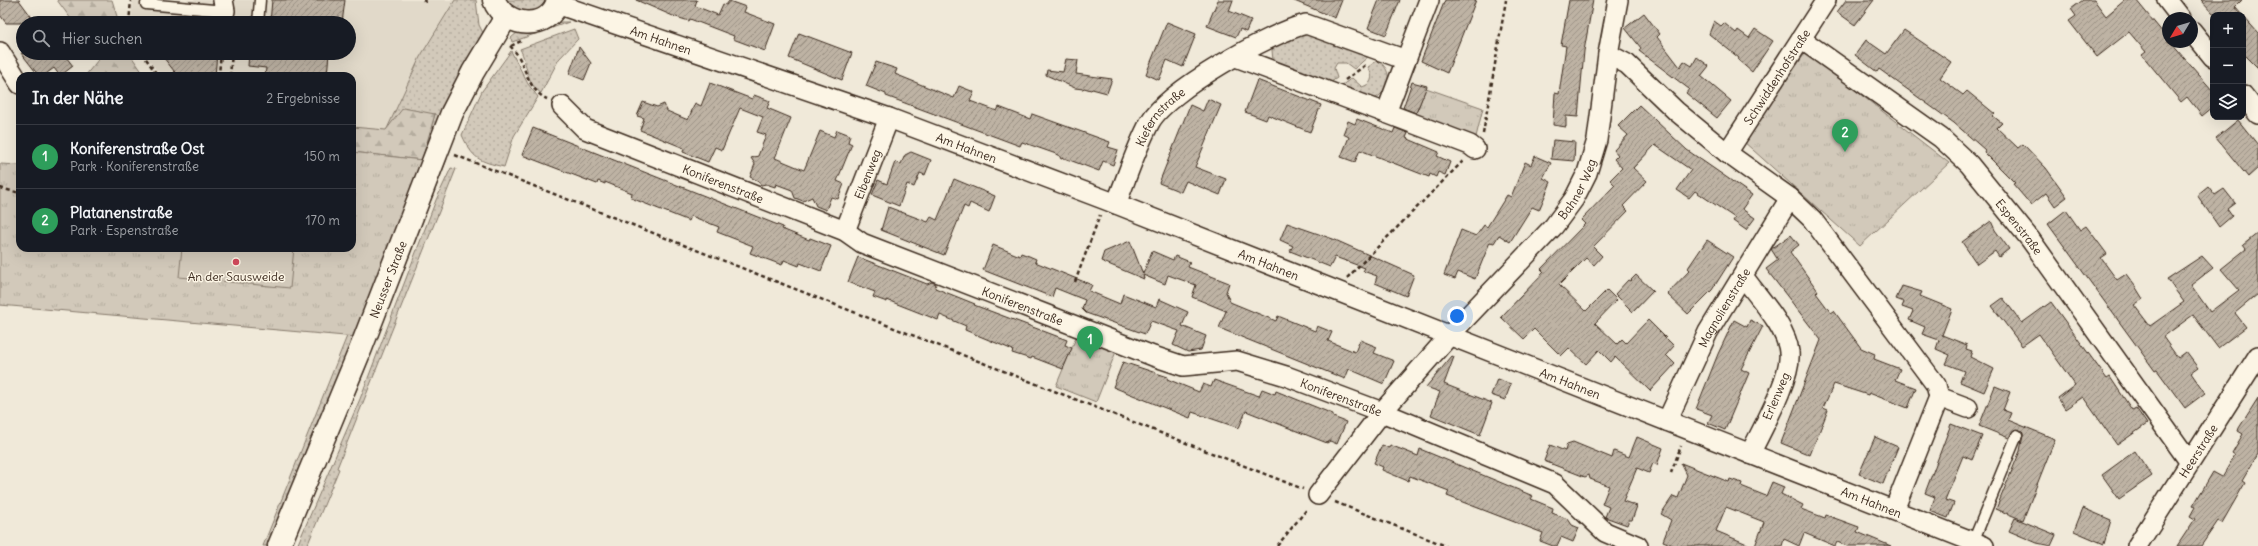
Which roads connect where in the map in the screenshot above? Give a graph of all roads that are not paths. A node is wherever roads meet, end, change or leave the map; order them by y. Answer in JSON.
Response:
{"nodes":[{"id":1,"x":260,"y":0,"type":"edge"},
{"id":2,"x":494,"y":0,"type":"edge"},
{"id":3,"x":1429,"y":0,"type":"edge"},
{"id":4,"x":1618,"y":0,"type":"edge"},
{"id":5,"x":1826,"y":0,"type":"edge"},
{"id":6,"x":2167,"y":0,"type":"edge"},
{"id":7,"x":558,"y":2,"type":"edge"},
{"id":8,"x":146,"y":4,"type":"dead end"},
{"id":9,"x":224,"y":5,"type":"edge"},
{"id":10,"x":2176,"y":12,"type":"edge"},
{"id":11,"x":259,"y":16,"type":"edge"},
{"id":12,"x":506,"y":18,"type":"junction"},
{"id":13,"x":1801,"y":39,"type":"junction"},
{"id":14,"x":2198,"y":39,"type":"edge"},
{"id":15,"x":0,"y":52,"type":"edge"},
{"id":16,"x":1608,"y":54,"type":"junction"},
{"id":17,"x":2210,"y":54,"type":"edge"},
{"id":18,"x":1236,"y":57,"type":"junction"},
{"id":19,"x":1406,"y":60,"type":"junction"},
{"id":20,"x":16,"y":78,"type":"edge"},
{"id":21,"x":2246,"y":99,"type":"edge"},
{"id":22,"x":562,"y":106,"type":"road end"},
{"id":23,"x":1386,"y":113,"type":"junction"},
{"id":24,"x":2258,"y":114,"type":"edge"},
{"id":25,"x":889,"y":118,"type":"junction"},
{"id":26,"x":1475,"y":149,"type":"road end"},
{"id":27,"x":1727,"y":153,"type":"junction"},
{"id":28,"x":1790,"y":198,"type":"junction"},
{"id":29,"x":1111,"y":202,"type":"junction"},
{"id":30,"x":845,"y":231,"type":"junction"},
{"id":31,"x":1743,"y":276,"type":"junction"},
{"id":32,"x":1449,"y":336,"type":"junction"},
{"id":33,"x":2258,"y":356,"type":"edge"},
{"id":34,"x":1939,"y":397,"type":"junction"},
{"id":35,"x":1968,"y":408,"type":"dead end"},
{"id":36,"x":1382,"y":412,"type":"junction"},
{"id":37,"x":1667,"y":421,"type":"junction"},
{"id":38,"x":2017,"y":435,"type":"dead end"},
{"id":39,"x":1750,"y":454,"type":"junction"},
{"id":40,"x":2190,"y":461,"type":"junction"},
{"id":41,"x":1318,"y":495,"type":"road end"},
{"id":42,"x":1894,"y":510,"type":"junction"},
{"id":43,"x":1978,"y":544,"type":"edge"},
{"id":44,"x":279,"y":546,"type":"edge"},
{"id":45,"x":1638,"y":546,"type":"edge"},
{"id":46,"x":2137,"y":546,"type":"edge"}],
"edges":[{"from":1,"to":11,"type":"lane"},
{"from":2,"to":12,"type":"main road"},
{"from":3,"to":19,"type":"street"},
{"from":4,"to":16,"type":"street","name":"Bahner Weg"},
{"from":5,"to":13,"type":"street","name":"Schwiddenhofstraße"},
{"from":6,"to":10,"type":"street"},
{"from":7,"to":12,"type":"main road"},
{"from":7,"to":25,"type":"street","name":"Am Hahnen"},
{"from":8,"to":9,"type":"lane"},
{"from":12,"to":44,"type":"main road","name":"Neusser Straße"},
{"from":13,"to":27,"type":"street","name":"Schwiddenhofstraße"},
{"from":13,"to":40,"type":"street","name":"Espenstraße"},
{"from":14,"to":17,"type":"street"},
{"from":15,"to":20,"type":"street"},
{"from":16,"to":27,"type":"street"},
{"from":16,"to":32,"type":"street","name":"Bahner Weg"},
{"from":18,"to":19,"type":"street","name":"Kiefernstraße"},
{"from":18,"to":23,"type":"street"},
{"from":18,"to":29,"type":"street","name":"Kiefernstraße"},
{"from":19,"to":23,"type":"street"},
{"from":21,"to":24,"type":"street"},
{"from":22,"to":30,"type":"street","name":"Koniferenstraße"},
{"from":23,"to":26,"type":"street"},
{"from":25,"to":29,"type":"street","name":"Am Hahnen"},
{"from":25,"to":30,"type":"street","name":"Eibenweg"},
{"from":27,"to":28,"type":"street"},
{"from":28,"to":31,"type":"street","name":"Magnolienstraße"},
{"from":28,"to":34,"type":"street"},
{"from":29,"to":32,"type":"street","name":"Am Hahnen"},
{"from":30,"to":36,"type":"street","name":"Koniferenstraße"},
{"from":31,"to":37,"type":"street","name":"Magnolienstraße"},
{"from":31,"to":39,"type":"street","name":"Erlenweg"},
{"from":32,"to":36,"type":"street","name":"Bahner Weg"},
{"from":32,"to":37,"type":"street","name":"Am Hahnen"},
{"from":33,"to":40,"type":"street","name":"Heerstraße"},
{"from":34,"to":35,"type":"street"},
{"from":34,"to":42,"type":"street"},
{"from":36,"to":41,"type":"street","name":"Bahner Weg"},
{"from":36,"to":45,"type":"street","name":"Koniferenstraße"},
{"from":37,"to":39,"type":"street","name":"Am Hahnen"},
{"from":38,"to":43,"type":"lane","name":"Am Hahnen"},
{"from":39,"to":42,"type":"street","name":"Am Hahnen"},
{"from":40,"to":46,"type":"street","name":"Heerstraße"},
{"from":42,"to":43,"type":"street","name":"Am Hahnen"}]}
